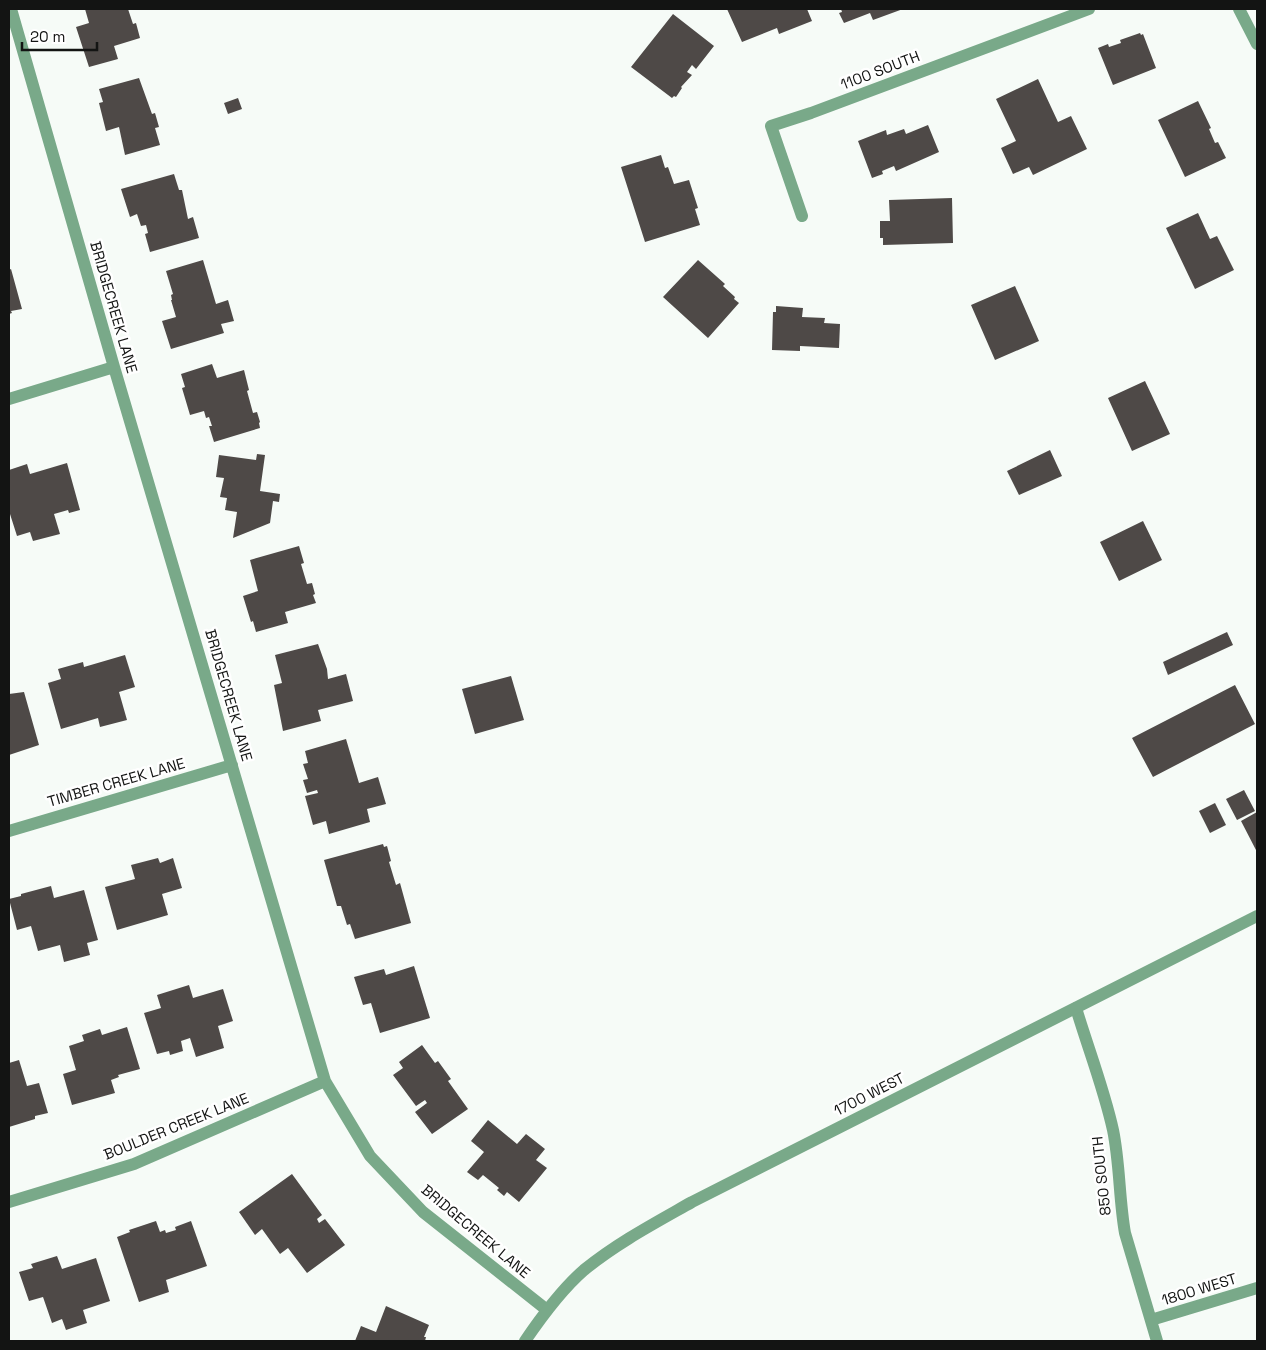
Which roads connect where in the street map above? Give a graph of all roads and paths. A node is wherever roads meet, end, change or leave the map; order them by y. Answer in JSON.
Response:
{"nodes":[{"id":1,"x":11,"y":9,"type":"edge"},
{"id":2,"x":1089,"y":9,"type":"edge"},
{"id":3,"x":1240,"y":9,"type":"edge"},
{"id":4,"x":1257,"y":44,"type":"edge"},
{"id":5,"x":802,"y":216,"type":"dead end"},
{"id":6,"x":114,"y":367,"type":"junction"},
{"id":7,"x":9,"y":398,"type":"edge"},
{"id":8,"x":232,"y":765,"type":"junction"},
{"id":9,"x":9,"y":831,"type":"edge"},
{"id":10,"x":1257,"y":916,"type":"edge"},
{"id":11,"x":1076,"y":1008,"type":"junction"},
{"id":12,"x":325,"y":1081,"type":"junction"},
{"id":13,"x":9,"y":1202,"type":"edge"},
{"id":14,"x":1257,"y":1288,"type":"edge"},
{"id":15,"x":547,"y":1310,"type":"junction"},
{"id":16,"x":1151,"y":1320,"type":"junction"},
{"id":17,"x":525,"y":1341,"type":"edge"},
{"id":18,"x":1157,"y":1341,"type":"edge"}],
"edges":[{"from":1,"to":6,"type":"street","name":"BRIDGECREEK LANE"},
{"from":2,"to":5,"type":"street","name":"1100 SOUTH"},
{"from":3,"to":4,"type":"street"},
{"from":6,"to":7,"type":"street"},
{"from":6,"to":8,"type":"street","name":"BRIDGECREEK LANE"},
{"from":8,"to":9,"type":"street","name":"TIMBER CREEK LANE"},
{"from":8,"to":12,"type":"street","name":"BRIDGECREEK LANE"},
{"from":10,"to":11,"type":"street","name":"1700 WEST"},
{"from":11,"to":15,"type":"street","name":"1700 WEST"},
{"from":11,"to":16,"type":"street","name":"850 SOUTH"},
{"from":12,"to":13,"type":"street","name":"BOULDER CREEK LANE"},
{"from":12,"to":15,"type":"street","name":"BRIDGECREEK LANE"},
{"from":14,"to":16,"type":"street","name":"1800 WEST"},
{"from":15,"to":17,"type":"street","name":"1700 WEST"},
{"from":16,"to":18,"type":"street","name":"850 SOUTH"}]}
